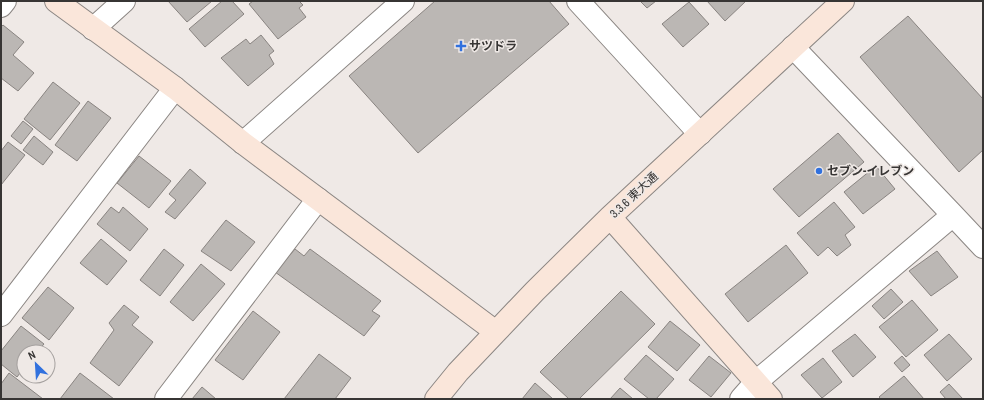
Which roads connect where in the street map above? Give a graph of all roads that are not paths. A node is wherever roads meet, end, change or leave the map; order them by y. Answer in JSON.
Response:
{"nodes":[{"id":1,"x":5,"y":1,"type":"edge"},
{"id":2,"x":56,"y":1,"type":"edge"},
{"id":3,"x":124,"y":1,"type":"edge"},
{"id":4,"x":403,"y":1,"type":"edge"},
{"id":5,"x":578,"y":1,"type":"edge"},
{"id":6,"x":833,"y":4,"type":"edge"},
{"id":7,"x":1,"y":6,"type":"edge"},
{"id":8,"x":93,"y":29,"type":"junction"},
{"id":9,"x":793,"y":47,"type":"junction"},
{"id":10,"x":175,"y":88,"type":"junction"},
{"id":11,"x":700,"y":134,"type":"junction"},
{"id":12,"x":242,"y":143,"type":"junction"},
{"id":13,"x":318,"y":199,"type":"junction"},
{"id":14,"x":954,"y":215,"type":"junction"},
{"id":15,"x":610,"y":217,"type":"junction"},
{"id":16,"x":983,"y":247,"type":"edge"},
{"id":17,"x":1,"y":315,"type":"edge"},
{"id":18,"x":496,"y":332,"type":"junction"},
{"id":19,"x":756,"y":382,"type":"junction"},
{"id":20,"x":166,"y":399,"type":"edge"},
{"id":21,"x":436,"y":399,"type":"edge"},
{"id":22,"x":741,"y":399,"type":"edge"},
{"id":23,"x":771,"y":399,"type":"edge"}],
"edges":[{"from":1,"to":7,"type":"street"},
{"from":2,"to":8,"type":"street"},
{"from":3,"to":8,"type":"street"},
{"from":4,"to":12,"type":"street"},
{"from":5,"to":11,"type":"street"},
{"from":6,"to":9,"type":"street","name":"3.3.6 東大通"},
{"from":8,"to":10,"type":"street"},
{"from":9,"to":11,"type":"street","name":"3.3.6 東大通"},
{"from":9,"to":14,"type":"street"},
{"from":10,"to":12,"type":"street"},
{"from":10,"to":17,"type":"street"},
{"from":11,"to":15,"type":"street","name":"3.3.6 東大通"},
{"from":12,"to":13,"type":"street"},
{"from":13,"to":18,"type":"street"},
{"from":13,"to":20,"type":"street"},
{"from":14,"to":16,"type":"street"},
{"from":14,"to":19,"type":"street"},
{"from":15,"to":18,"type":"street","name":"3.3.6 東大通"},
{"from":15,"to":19,"type":"street"},
{"from":18,"to":21,"type":"street","name":"3.3.6 東大通"},
{"from":19,"to":22,"type":"street"},
{"from":19,"to":23,"type":"street"}]}
